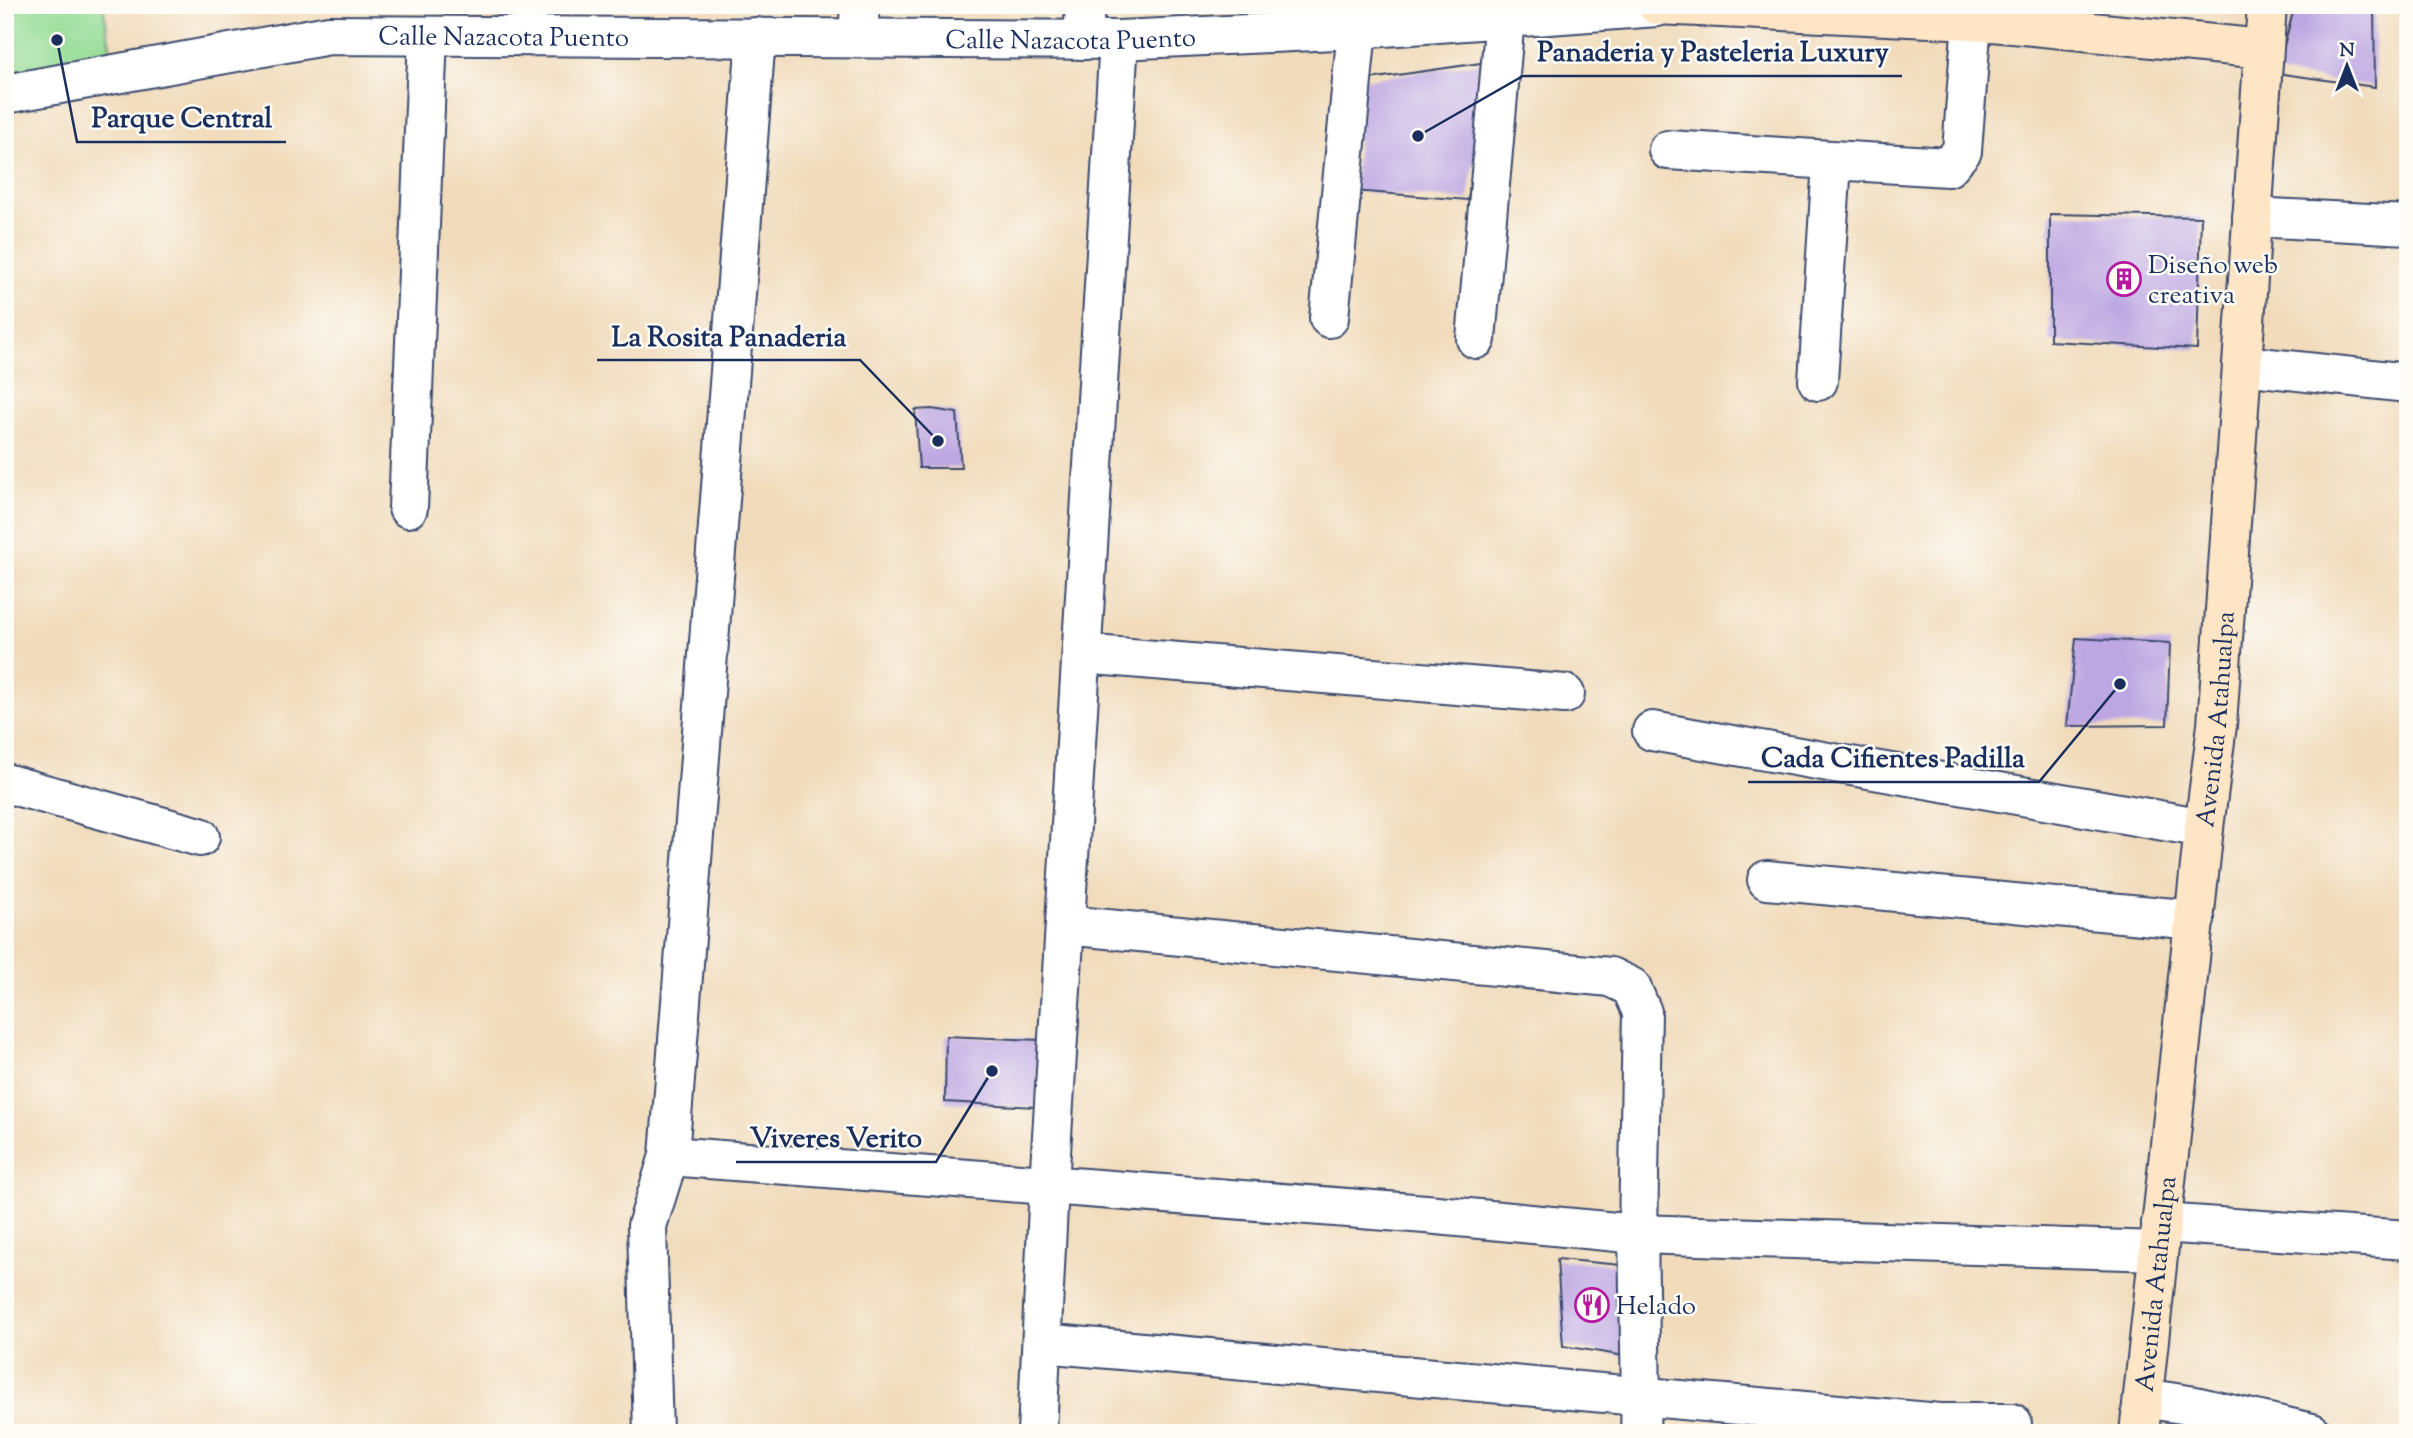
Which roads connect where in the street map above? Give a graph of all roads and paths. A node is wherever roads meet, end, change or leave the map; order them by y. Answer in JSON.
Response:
{"nodes":[{"id":1,"x":2267,"y":5,"type":"edge"},
{"id":2,"x":1657,"y":6,"type":"edge"},
{"id":3,"x":1505,"y":18,"type":"junction"},
{"id":4,"x":1972,"y":20,"type":"junction"},
{"id":5,"x":859,"y":22,"type":"edge"},
{"id":6,"x":1096,"y":28,"type":"edge"},
{"id":7,"x":1357,"y":29,"type":"junction"},
{"id":8,"x":428,"y":36,"type":"junction"},
{"id":9,"x":756,"y":37,"type":"junction"},
{"id":10,"x":2263,"y":49,"type":"junction"},
{"id":11,"x":5,"y":94,"type":"edge"},
{"id":12,"x":1668,"y":150,"type":"dead end"},
{"id":13,"x":1832,"y":162,"type":"junction"},
{"id":14,"x":2252,"y":217,"type":"junction"},
{"id":15,"x":2408,"y":225,"type":"edge"},
{"id":16,"x":1329,"y":318,"type":"dead end"},
{"id":17,"x":1476,"y":339,"type":"dead end"},
{"id":18,"x":2242,"y":365,"type":"junction"},
{"id":19,"x":1818,"y":381,"type":"dead end"},
{"id":20,"x":2408,"y":383,"type":"edge"},
{"id":21,"x":408,"y":508,"type":"dead end"},
{"id":22,"x":1082,"y":653,"type":"junction"},
{"id":23,"x":1565,"y":694,"type":"dead end"},
{"id":24,"x":1652,"y":732,"type":"dead end"},
{"id":25,"x":5,"y":783,"type":"edge"},
{"id":26,"x":2204,"y":828,"type":"junction"},
{"id":27,"x":200,"y":837,"type":"dead end"},
{"id":28,"x":1767,"y":880,"type":"dead end"},
{"id":29,"x":2195,"y":920,"type":"junction"},
{"id":30,"x":1065,"y":925,"type":"junction"},
{"id":31,"x":669,"y":1156,"type":"junction"},
{"id":32,"x":1049,"y":1185,"type":"junction"},
{"id":33,"x":1638,"y":1234,"type":"junction"},
{"id":34,"x":2159,"y":1237,"type":"junction"},
{"id":35,"x":2408,"y":1240,"type":"edge"},
{"id":36,"x":1042,"y":1343,"type":"junction"},
{"id":37,"x":1641,"y":1415,"type":"edge"},
{"id":38,"x":2141,"y":1415,"type":"edge"},
{"id":39,"x":2012,"y":1423,"type":"dead end"},
{"id":40,"x":653,"y":1433,"type":"edge"},
{"id":41,"x":1037,"y":1433,"type":"edge"},
{"id":42,"x":2312,"y":1433,"type":"edge"}],
"edges":[{"from":1,"to":10,"type":"main road","name":"Avenida Atahualpa"},
{"from":2,"to":3,"type":"street","name":"Calle Nazacota Puento"},
{"from":2,"to":4,"type":"main road","name":"Calle Nazacota Puento"},
{"from":3,"to":7,"type":"street","name":"Calle Nazacota Puento"},
{"from":3,"to":17,"type":"street"},
{"from":4,"to":10,"type":"main road","name":"Calle Nazacota Puento"},
{"from":4,"to":13,"type":"street"},
{"from":5,"to":6,"type":"street","name":"Calle Nazacota Puento"},
{"from":5,"to":9,"type":"street","name":"Calle Nazacota Puento"},
{"from":6,"to":7,"type":"street","name":"Calle Nazacota Puento"},
{"from":6,"to":22,"type":"street"},
{"from":7,"to":16,"type":"street"},
{"from":8,"to":9,"type":"street","name":"Calle Nazacota Puento"},
{"from":8,"to":11,"type":"street","name":"Calle Nazacota Puento"},
{"from":8,"to":21,"type":"street"},
{"from":9,"to":31,"type":"street"},
{"from":10,"to":14,"type":"main road","name":"Avenida Atahualpa"},
{"from":12,"to":13,"type":"street"},
{"from":13,"to":19,"type":"street"},
{"from":14,"to":15,"type":"street"},
{"from":14,"to":18,"type":"main road","name":"Avenida Atahualpa"},
{"from":18,"to":20,"type":"street"},
{"from":18,"to":26,"type":"main road","name":"Avenida Atahualpa"},
{"from":22,"to":23,"type":"street"},
{"from":22,"to":30,"type":"street"},
{"from":24,"to":26,"type":"street"},
{"from":25,"to":27,"type":"street"},
{"from":26,"to":29,"type":"main road","name":"Avenida Atahualpa"},
{"from":28,"to":29,"type":"street"},
{"from":29,"to":34,"type":"main road","name":"Avenida Atahualpa"},
{"from":30,"to":32,"type":"street"},
{"from":30,"to":33,"type":"street"},
{"from":31,"to":32,"type":"street"},
{"from":31,"to":40,"type":"street"},
{"from":32,"to":33,"type":"street"},
{"from":32,"to":36,"type":"street"},
{"from":33,"to":34,"type":"street"},
{"from":33,"to":37,"type":"street"},
{"from":34,"to":35,"type":"street"},
{"from":34,"to":38,"type":"main road","name":"Avenida Atahualpa"},
{"from":36,"to":37,"type":"street"},
{"from":36,"to":41,"type":"street"},
{"from":37,"to":39,"type":"street"},
{"from":38,"to":42,"type":"street"}]}
